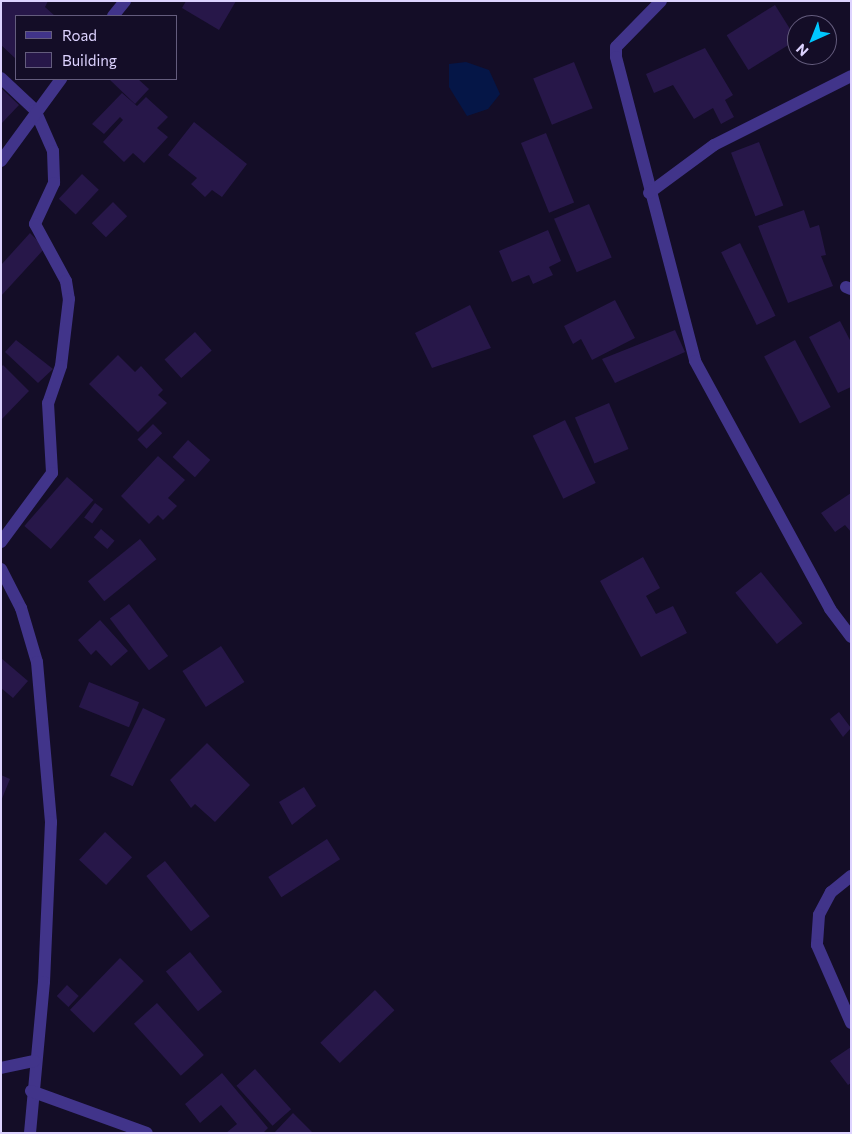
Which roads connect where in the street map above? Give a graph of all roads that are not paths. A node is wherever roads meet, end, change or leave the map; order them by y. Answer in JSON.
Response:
{"nodes":[{"id":1,"x":125,"y":1,"type":"edge"},
{"id":2,"x":661,"y":1,"type":"edge"},
{"id":3,"x":114,"y":15,"type":"edge"},
{"id":4,"x":851,"y":76,"type":"edge"},
{"id":5,"x":1,"y":78,"type":"edge"},
{"id":6,"x":60,"y":80,"type":"edge"},
{"id":7,"x":35,"y":110,"type":"junction"},
{"id":8,"x":1,"y":160,"type":"edge"},
{"id":9,"x":649,"y":193,"type":"junction"},
{"id":10,"x":1,"y":542,"type":"edge"},
{"id":11,"x":1,"y":569,"type":"edge"},
{"id":12,"x":851,"y":637,"type":"edge"},
{"id":13,"x":851,"y":876,"type":"edge"},
{"id":14,"x":851,"y":1023,"type":"edge"},
{"id":15,"x":34,"y":1061,"type":"junction"},
{"id":16,"x":1,"y":1068,"type":"edge"},
{"id":17,"x":32,"y":1091,"type":"junction"},
{"id":18,"x":30,"y":1133,"type":"edge"},
{"id":19,"x":147,"y":1133,"type":"edge"}],
"edges":[{"from":1,"to":3,"type":"street"},
{"from":2,"to":9,"type":"street"},
{"from":4,"to":9,"type":"street"},
{"from":5,"to":7,"type":"street"},
{"from":6,"to":7,"type":"street"},
{"from":7,"to":8,"type":"street"},
{"from":7,"to":10,"type":"street"},
{"from":9,"to":12,"type":"street"},
{"from":11,"to":15,"type":"street"},
{"from":13,"to":14,"type":"street"},
{"from":15,"to":16,"type":"street"},
{"from":15,"to":17,"type":"street"},
{"from":17,"to":18,"type":"street"},
{"from":17,"to":19,"type":"street"}]}
